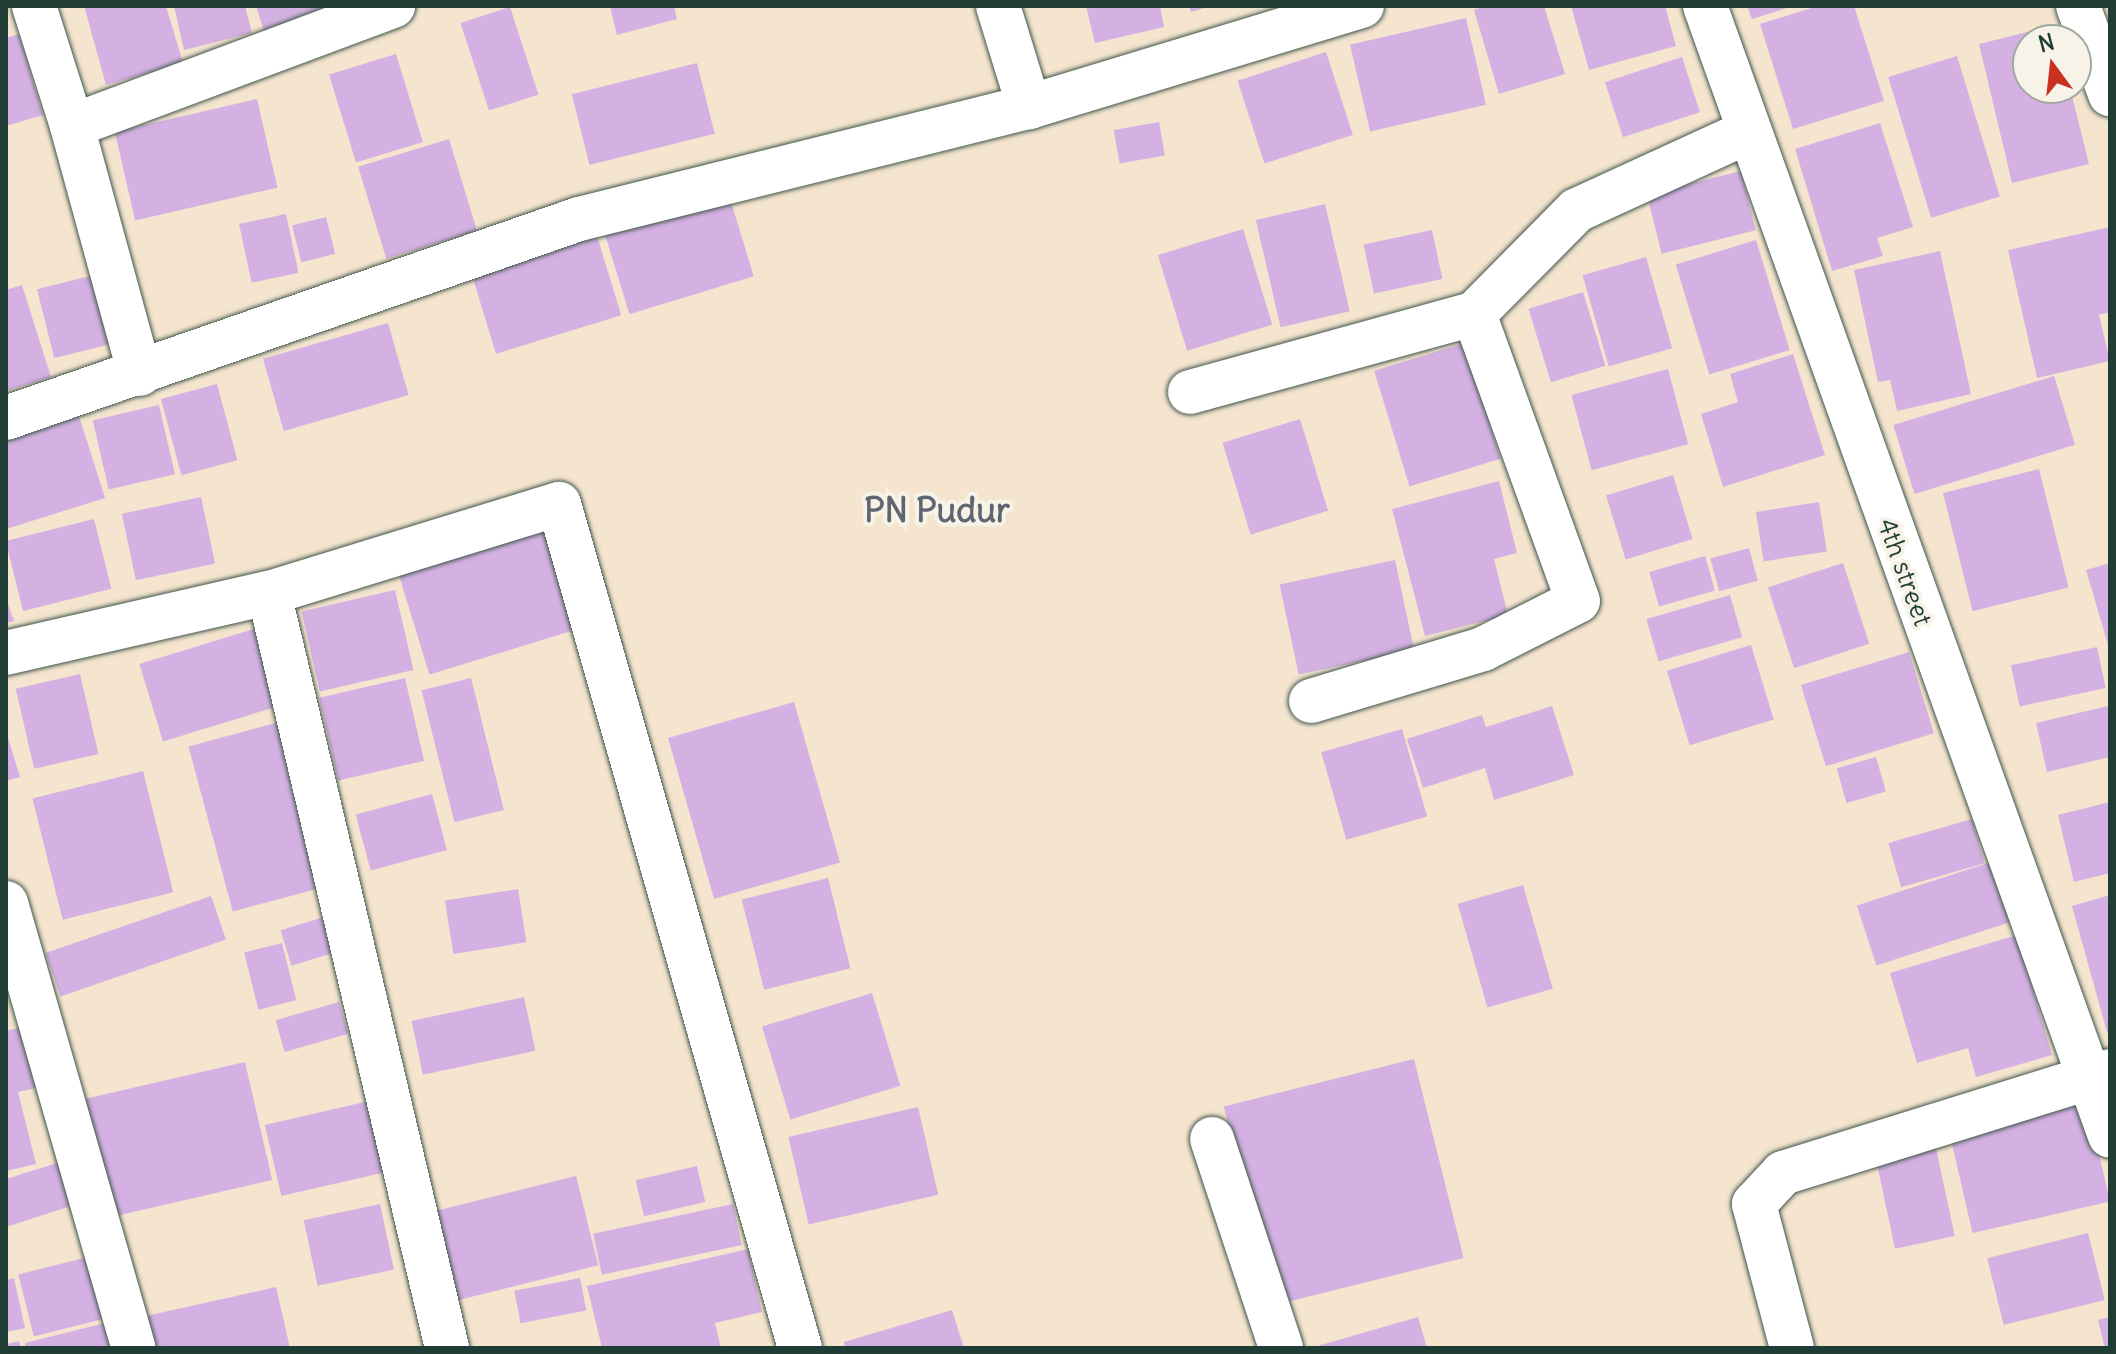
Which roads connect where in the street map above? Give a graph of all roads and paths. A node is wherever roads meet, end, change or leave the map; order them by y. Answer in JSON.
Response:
{"nodes":[{"id":1,"x":34,"y":6,"type":"edge"},
{"id":2,"x":393,"y":6,"type":"edge"},
{"id":3,"x":998,"y":6,"type":"edge"},
{"id":4,"x":1362,"y":6,"type":"edge"},
{"id":5,"x":1705,"y":6,"type":"edge"},
{"id":6,"x":2078,"y":6,"type":"edge"},
{"id":7,"x":2110,"y":94,"type":"edge"},
{"id":8,"x":1029,"y":107,"type":"junction"},
{"id":9,"x":72,"y":126,"type":"junction"},
{"id":10,"x":1745,"y":133,"type":"junction"},
{"id":11,"x":1474,"y":314,"type":"junction"},
{"id":12,"x":140,"y":374,"type":"junction"},
{"id":13,"x":1190,"y":392,"type":"dead end"},
{"id":14,"x":6,"y":418,"type":"edge"},
{"id":15,"x":269,"y":593,"type":"junction"},
{"id":16,"x":6,"y":653,"type":"edge"},
{"id":17,"x":1311,"y":701,"type":"dead end"},
{"id":18,"x":6,"y":903,"type":"edge"},
{"id":19,"x":2100,"y":1074,"type":"edge"},
{"id":20,"x":2110,"y":1136,"type":"edge"},
{"id":21,"x":1212,"y":1139,"type":"dead end"},
{"id":22,"x":134,"y":1348,"type":"edge"},
{"id":23,"x":447,"y":1348,"type":"edge"},
{"id":24,"x":800,"y":1348,"type":"edge"},
{"id":25,"x":1281,"y":1348,"type":"edge"},
{"id":26,"x":1792,"y":1348,"type":"edge"}],
"edges":[{"from":1,"to":9,"type":"street"},
{"from":2,"to":9,"type":"street"},
{"from":3,"to":8,"type":"street"},
{"from":4,"to":8,"type":"street"},
{"from":5,"to":10,"type":"street","name":"4th street"},
{"from":6,"to":7,"type":"street"},
{"from":8,"to":12,"type":"street"},
{"from":9,"to":12,"type":"street"},
{"from":10,"to":11,"type":"street"},
{"from":10,"to":19,"type":"street","name":"4th street"},
{"from":11,"to":13,"type":"street"},
{"from":11,"to":17,"type":"street"},
{"from":12,"to":14,"type":"street"},
{"from":15,"to":16,"type":"street"},
{"from":15,"to":23,"type":"street"},
{"from":15,"to":24,"type":"street"},
{"from":18,"to":22,"type":"street"},
{"from":19,"to":20,"type":"street","name":"4th street"},
{"from":19,"to":26,"type":"street"},
{"from":21,"to":25,"type":"street"}]}
